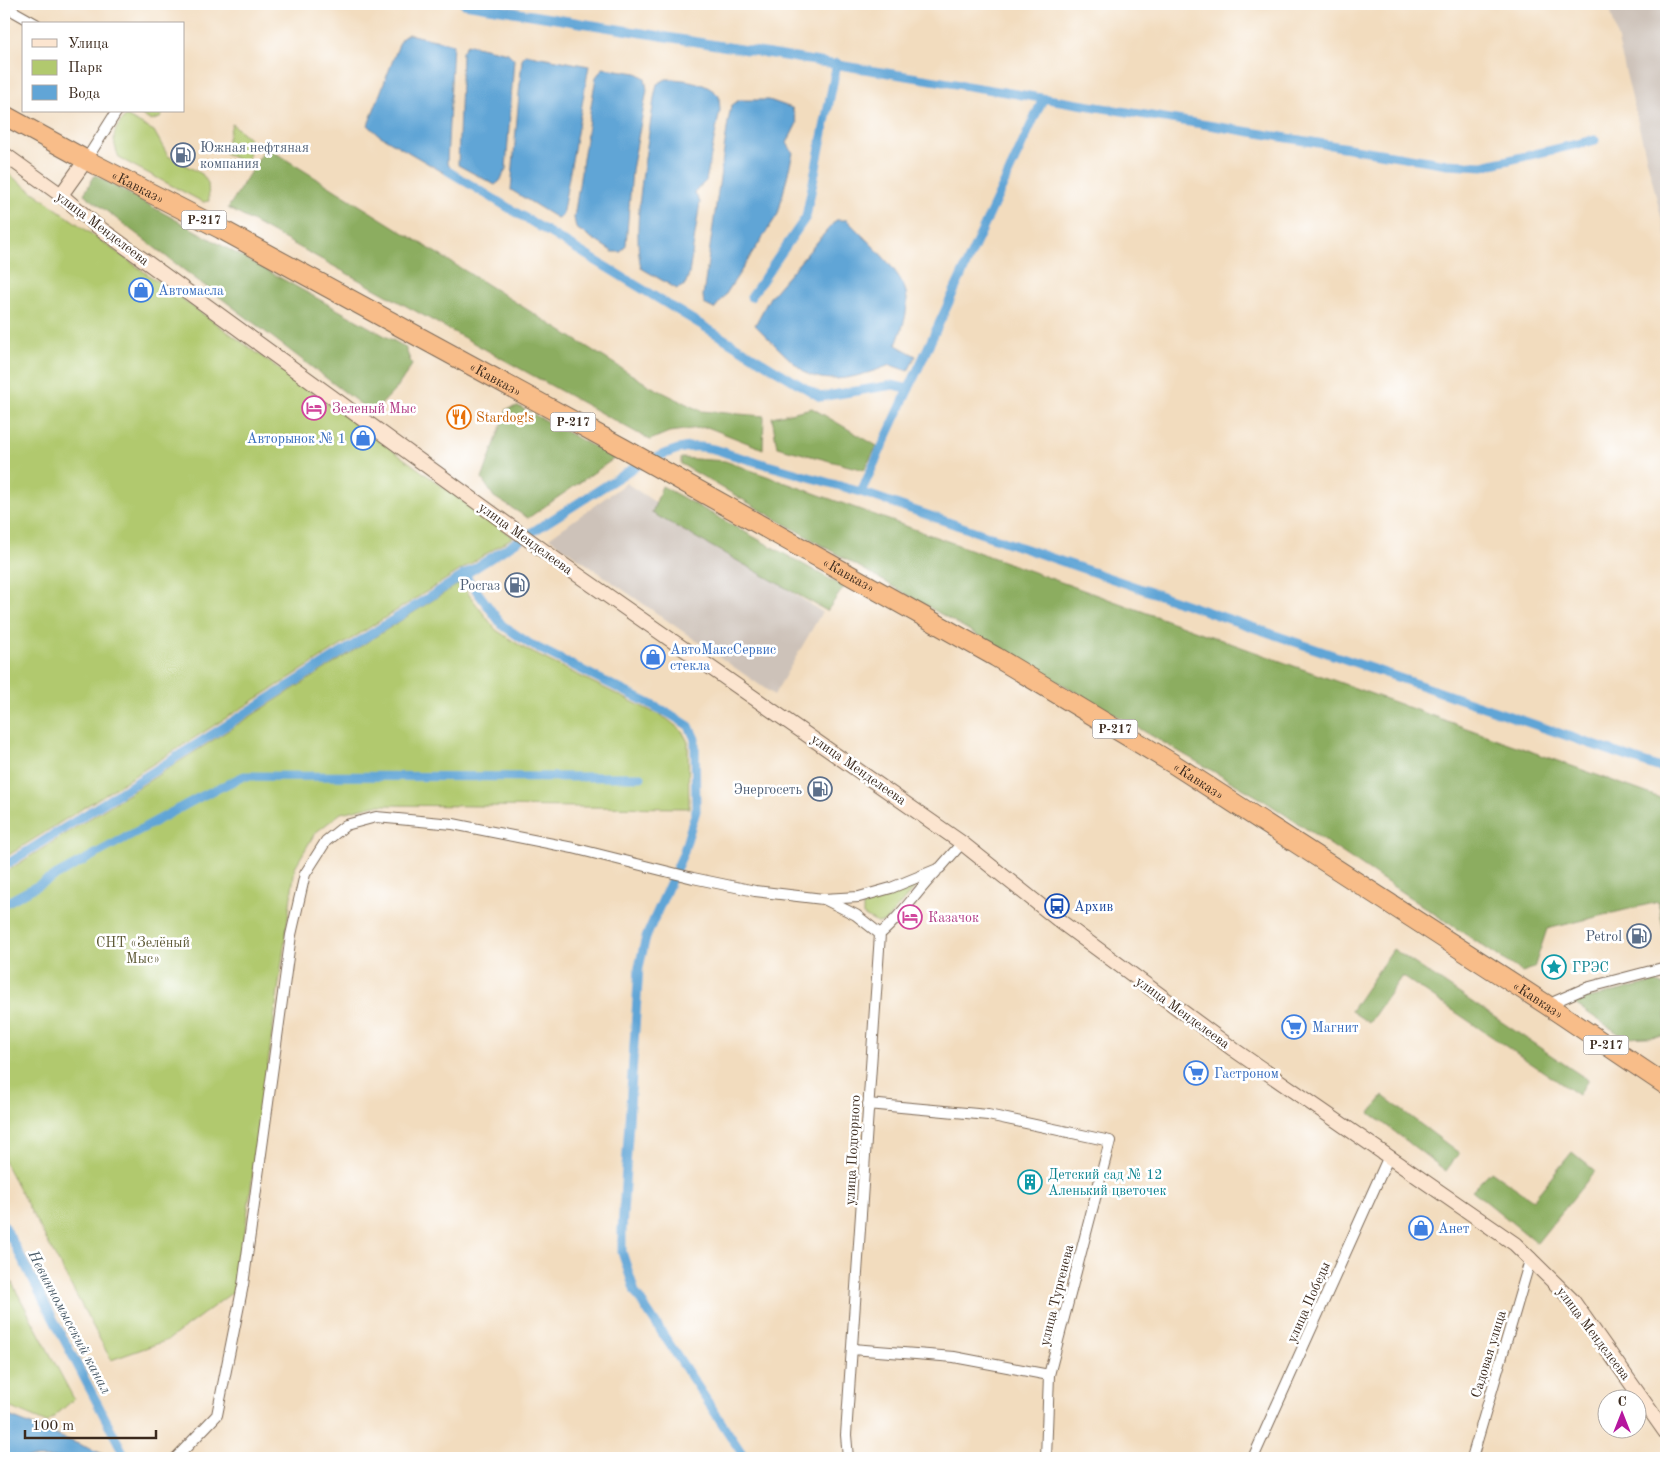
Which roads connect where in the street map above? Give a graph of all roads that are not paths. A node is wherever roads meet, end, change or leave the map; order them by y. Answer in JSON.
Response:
{"nodes":[{"id":1,"x":4,"y":6,"type":"edge"},
{"id":2,"x":32,"y":22,"type":"edge"},
{"id":3,"x":116,"y":112,"type":"edge"},
{"id":4,"x":4,"y":115,"type":"edge"},
{"id":5,"x":4,"y":154,"type":"edge"},
{"id":6,"x":86,"y":160,"type":"junction"},
{"id":7,"x":61,"y":195,"type":"junction"},
{"id":8,"x":962,"y":842,"type":"junction"},
{"id":9,"x":940,"y":868,"type":"junction"},
{"id":10,"x":823,"y":899,"type":"junction"},
{"id":11,"x":880,"y":934,"type":"junction"},
{"id":12,"x":1666,"y":967,"type":"edge"},
{"id":13,"x":1546,"y":1005,"type":"junction"},
{"id":14,"x":1666,"y":1085,"type":"edge"},
{"id":15,"x":868,"y":1104,"type":"junction"},
{"id":16,"x":1389,"y":1156,"type":"junction"},
{"id":17,"x":1531,"y":1258,"type":"junction"},
{"id":18,"x":852,"y":1350,"type":"junction"},
{"id":19,"x":1049,"y":1375,"type":"junction"},
{"id":20,"x":1666,"y":1433,"type":"edge"},
{"id":21,"x":176,"y":1458,"type":"edge"},
{"id":22,"x":848,"y":1458,"type":"edge"},
{"id":23,"x":1046,"y":1458,"type":"edge"},
{"id":24,"x":1253,"y":1458,"type":"edge"},
{"id":25,"x":1472,"y":1458,"type":"edge"}],
"edges":[{"from":1,"to":2,"type":"street"},
{"from":3,"to":6,"type":"street"},
{"from":4,"to":6,"type":"highway","name":"«Кавказ»","number":"Р-217"},
{"from":5,"to":7,"type":"main road","name":"улица Менделеева"},
{"from":6,"to":7,"type":"main road"},
{"from":6,"to":13,"type":"highway","name":"«Кавказ»","number":"Р-217"},
{"from":7,"to":8,"type":"main road","name":"улица Менделеева"},
{"from":8,"to":9,"type":"street"},
{"from":8,"to":16,"type":"main road","name":"улица Менделеева"},
{"from":9,"to":10,"type":"street"},
{"from":9,"to":11,"type":"street"},
{"from":10,"to":11,"type":"street"},
{"from":10,"to":21,"type":"street"},
{"from":11,"to":15,"type":"street","name":"улица Подгорного"},
{"from":12,"to":13,"type":"street"},
{"from":13,"to":14,"type":"highway","name":"«Кавказ»","number":"Р-217"},
{"from":15,"to":18,"type":"street","name":"улица Подгорного"},
{"from":15,"to":19,"type":"street","name":"улица Тургенева"},
{"from":16,"to":17,"type":"main road","name":"улица Менделеева"},
{"from":16,"to":24,"type":"street","name":"улица Победы"},
{"from":17,"to":20,"type":"main road","name":"улица Менделеева"},
{"from":17,"to":25,"type":"street","name":"Садовая улица"},
{"from":18,"to":19,"type":"street"},
{"from":18,"to":22,"type":"street","name":"улица Подгорного"},
{"from":19,"to":23,"type":"street","name":"улица Тургенева"}]}
